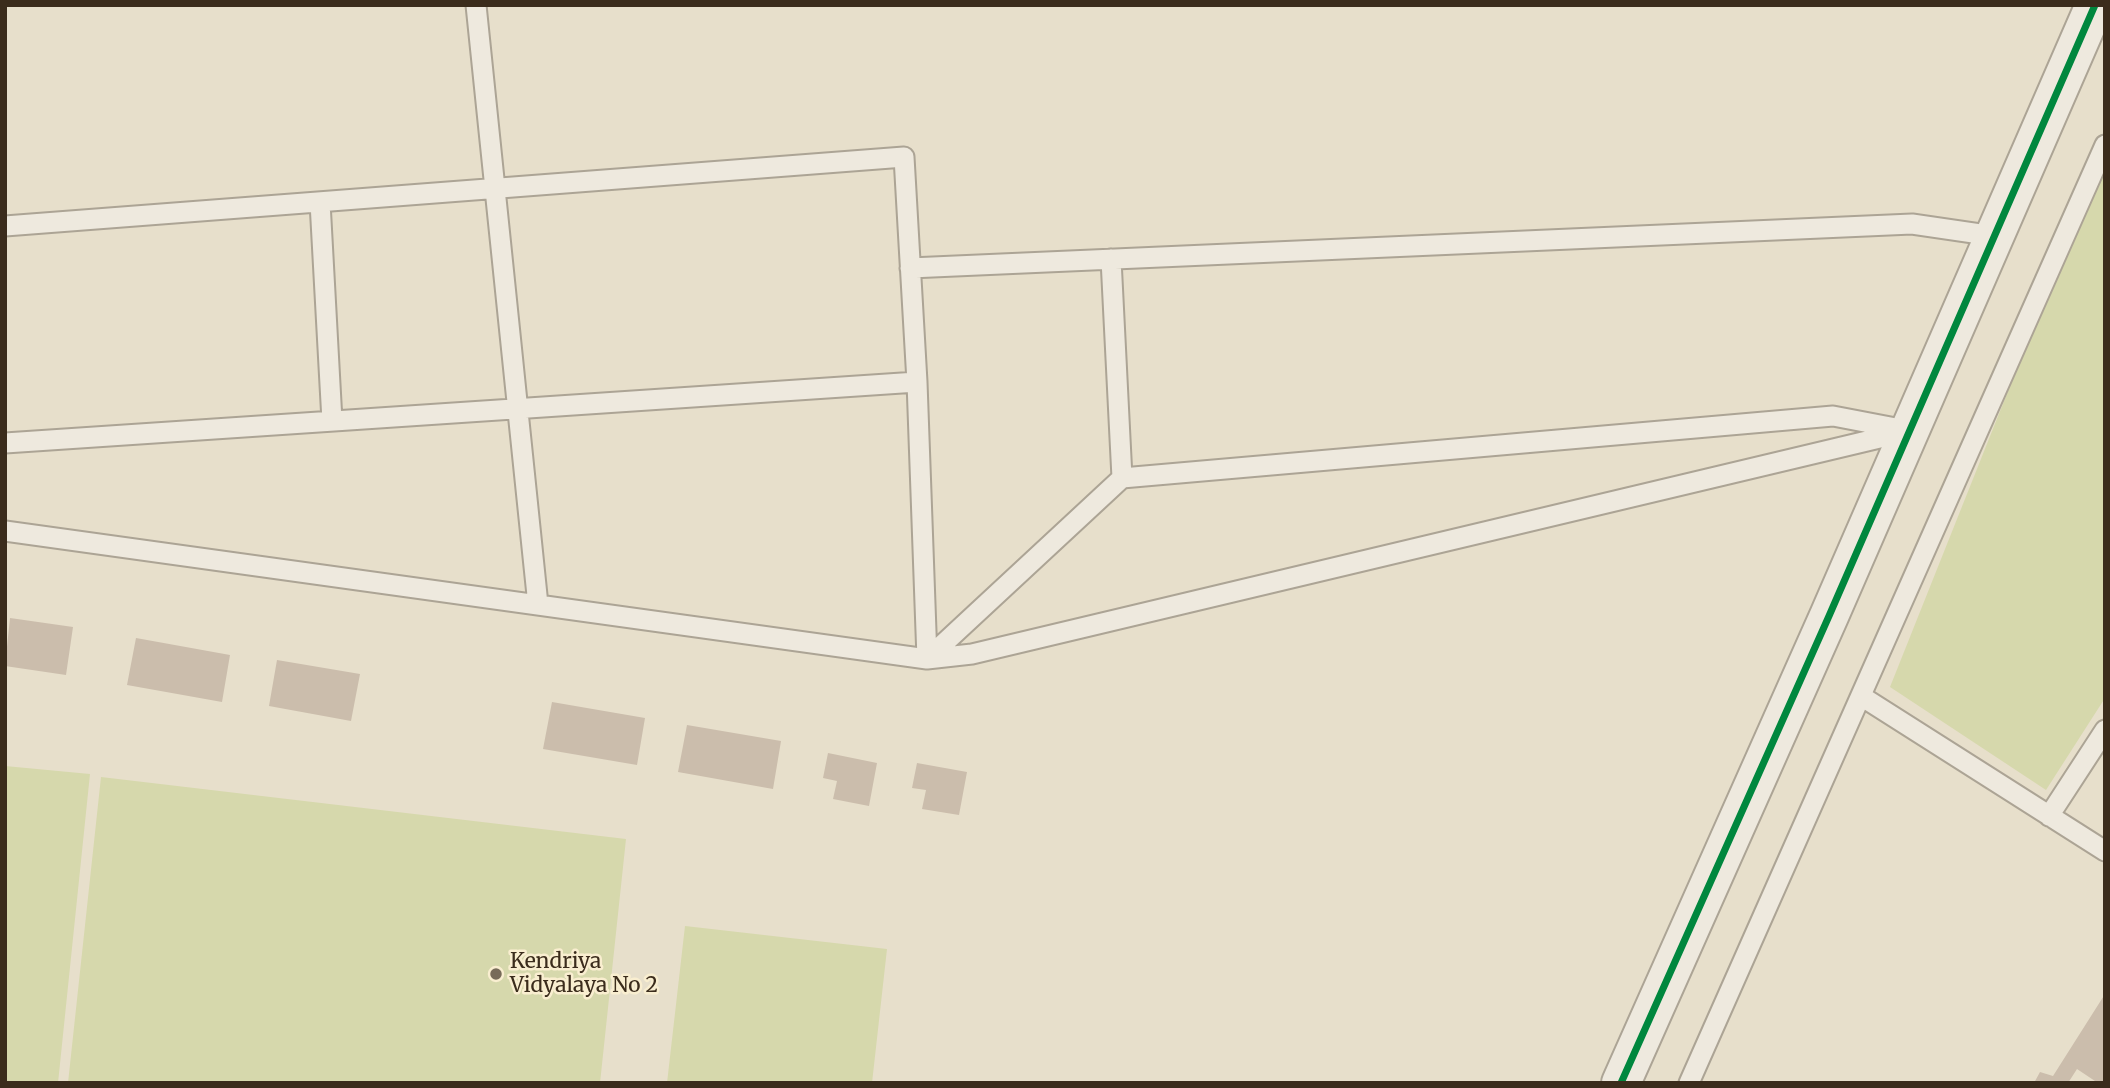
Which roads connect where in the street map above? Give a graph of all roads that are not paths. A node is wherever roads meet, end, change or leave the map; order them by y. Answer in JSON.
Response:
{"nodes":[{"id":1,"x":476,"y":5,"type":"edge"},
{"id":2,"x":2095,"y":5,"type":"edge"},
{"id":3,"x":2105,"y":145,"type":"edge"},
{"id":4,"x":495,"y":189,"type":"junction"},
{"id":5,"x":320,"y":202,"type":"junction"},
{"id":6,"x":5,"y":226,"type":"edge"},
{"id":7,"x":1994,"y":236,"type":"junction"},
{"id":8,"x":1111,"y":259,"type":"junction"},
{"id":9,"x":910,"y":268,"type":"junction"},
{"id":10,"x":917,"y":382,"type":"junction"},
{"id":11,"x":518,"y":409,"type":"junction"},
{"id":12,"x":332,"y":421,"type":"junction"},
{"id":13,"x":1909,"y":431,"type":"junction"},
{"id":14,"x":5,"y":443,"type":"edge"},
{"id":15,"x":1122,"y":478,"type":"junction"},
{"id":16,"x":5,"y":531,"type":"edge"},
{"id":17,"x":538,"y":605,"type":"junction"},
{"id":18,"x":927,"y":659,"type":"junction"},
{"id":19,"x":1861,"y":696,"type":"junction"},
{"id":20,"x":2105,"y":730,"type":"edge"},
{"id":21,"x":2049,"y":816,"type":"junction"},
{"id":22,"x":2105,"y":851,"type":"edge"},
{"id":23,"x":1621,"y":1083,"type":"edge"},
{"id":24,"x":1689,"y":1083,"type":"edge"}],
"edges":[{"from":1,"to":4,"type":"lane"},
{"from":2,"to":7,"type":"street"},
{"from":3,"to":19,"type":"lane"},
{"from":4,"to":5,"type":"lane"},
{"from":4,"to":9,"type":"lane"},
{"from":4,"to":11,"type":"lane"},
{"from":5,"to":6,"type":"lane"},
{"from":5,"to":12,"type":"lane"},
{"from":7,"to":8,"type":"lane"},
{"from":7,"to":13,"type":"street"},
{"from":8,"to":9,"type":"lane"},
{"from":8,"to":15,"type":"lane"},
{"from":9,"to":10,"type":"lane"},
{"from":10,"to":11,"type":"lane"},
{"from":10,"to":18,"type":"lane"},
{"from":11,"to":12,"type":"lane"},
{"from":11,"to":17,"type":"lane"},
{"from":12,"to":14,"type":"lane"},
{"from":13,"to":15,"type":"lane"},
{"from":13,"to":18,"type":"lane"},
{"from":13,"to":23,"type":"street"},
{"from":15,"to":18,"type":"lane"},
{"from":16,"to":17,"type":"lane"},
{"from":17,"to":18,"type":"lane"},
{"from":19,"to":21,"type":"lane"},
{"from":19,"to":24,"type":"lane"},
{"from":20,"to":21,"type":"lane"},
{"from":21,"to":22,"type":"lane"}]}
